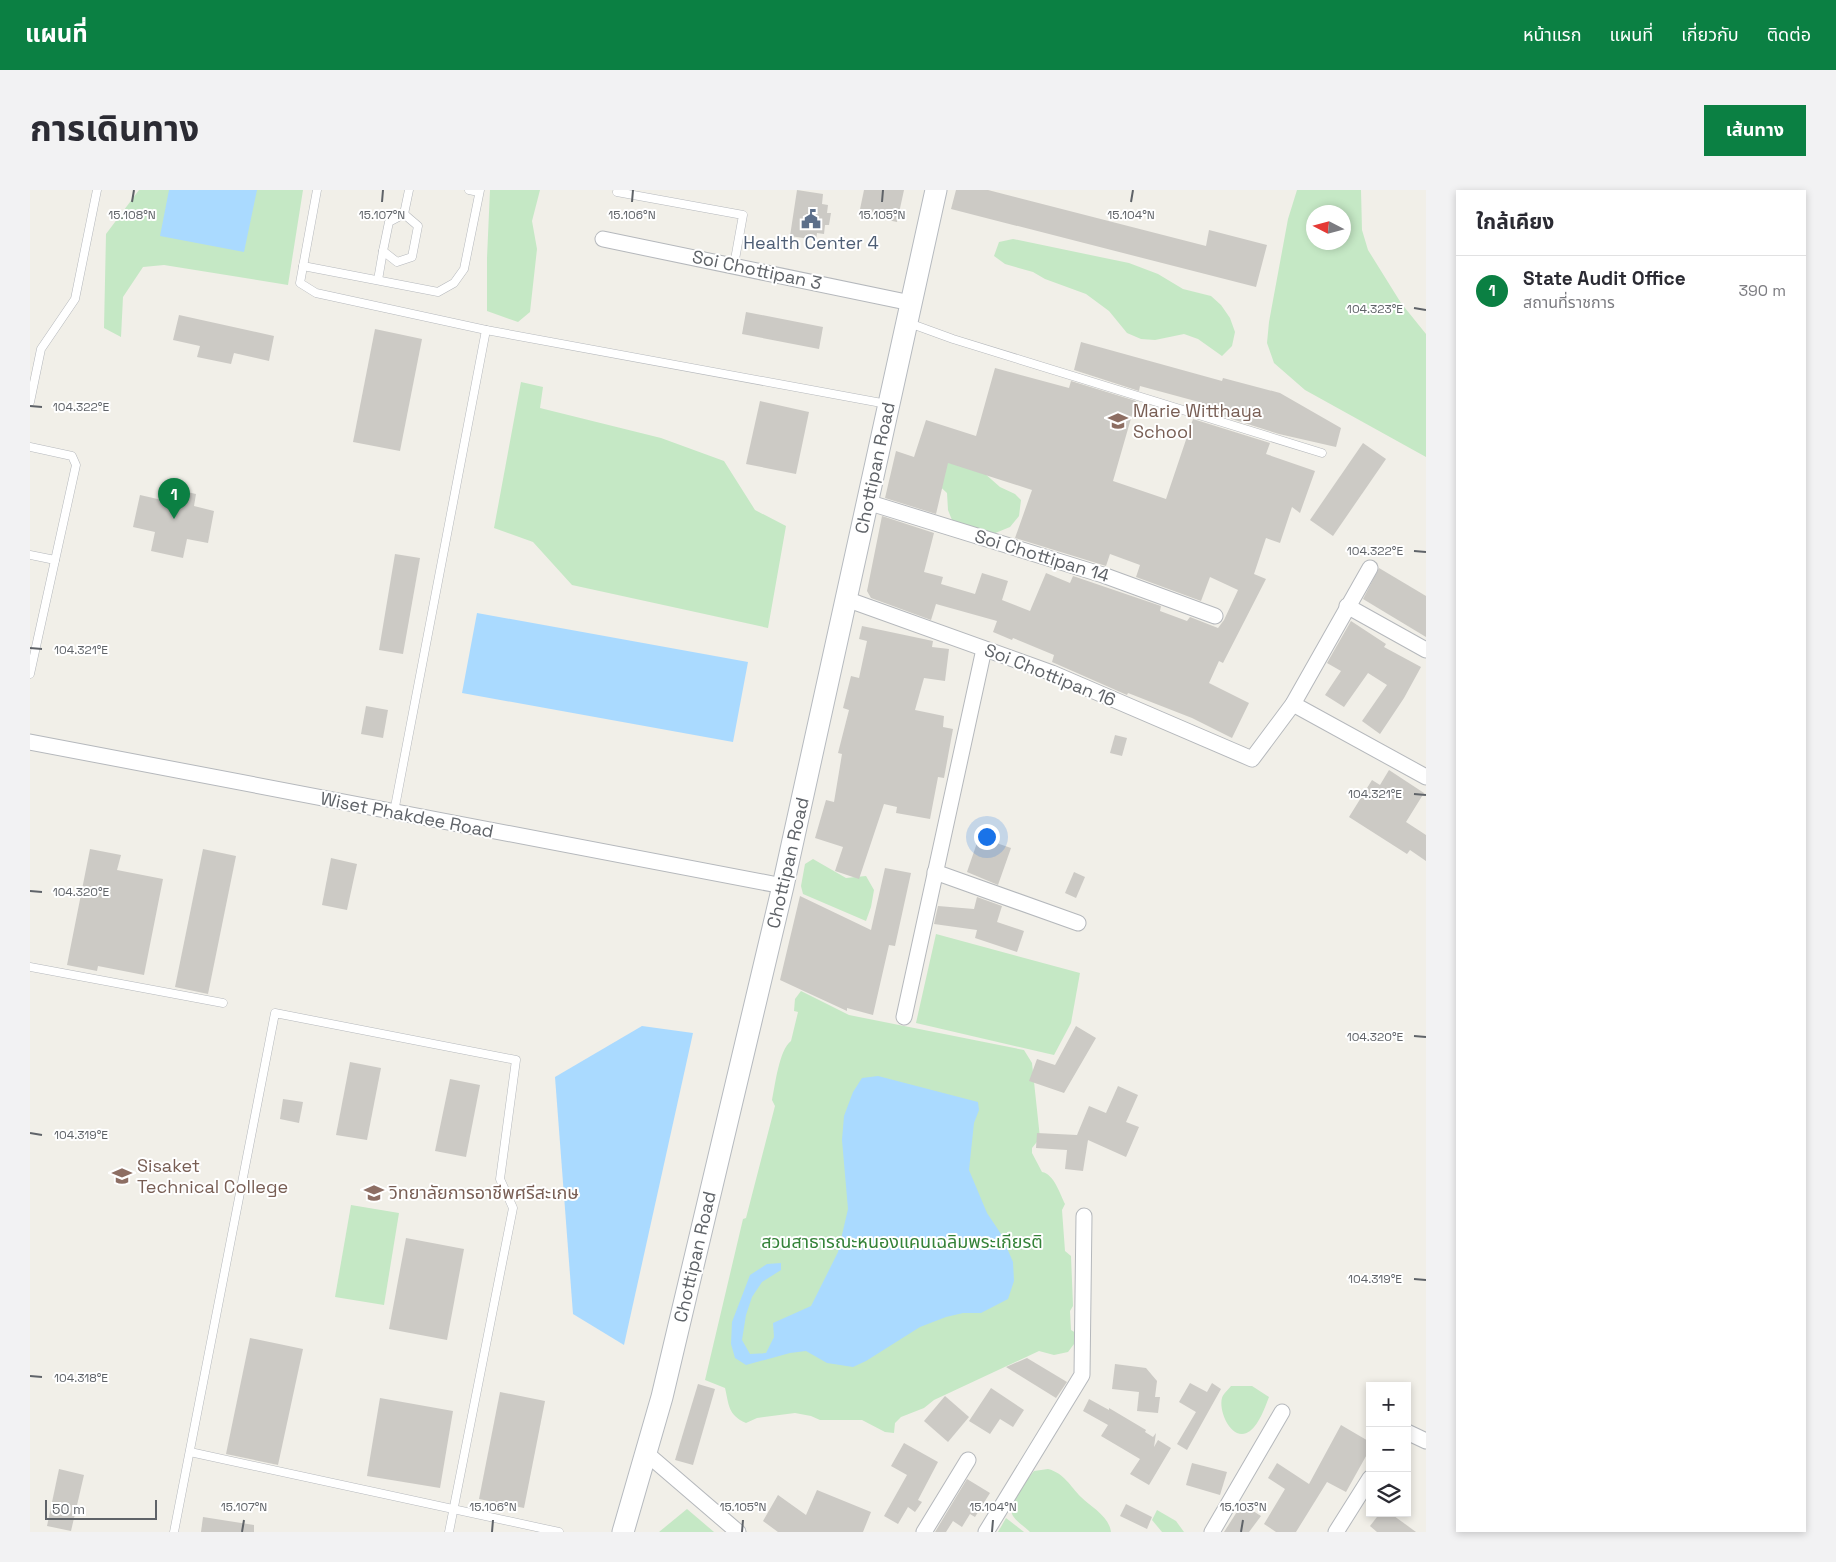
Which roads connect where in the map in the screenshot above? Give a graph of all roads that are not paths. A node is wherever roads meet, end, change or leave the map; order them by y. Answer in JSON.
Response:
{"nodes":[{"id":1,"x":97,"y":190,"type":"edge"},
{"id":2,"x":317,"y":190,"type":"edge"},
{"id":3,"x":409,"y":190,"type":"edge"},
{"id":4,"x":469,"y":190,"type":"edge"},
{"id":5,"x":936,"y":190,"type":"edge"},
{"id":6,"x":479,"y":191,"type":"edge"},
{"id":7,"x":617,"y":192,"type":"dead end"},
{"id":8,"x":404,"y":214,"type":"junction"},
{"id":9,"x":603,"y":238,"type":"dead end"},
{"id":10,"x":383,"y":251,"type":"junction"},
{"id":11,"x":734,"y":265,"type":"junction"},
{"id":12,"x":303,"y":266,"type":"junction"},
{"id":13,"x":378,"y":280,"type":"junction"},
{"id":14,"x":909,"y":313,"type":"junction"},
{"id":15,"x":486,"y":330,"type":"junction"},
{"id":16,"x":30,"y":402,"type":"edge"},
{"id":17,"x":888,"y":405,"type":"junction"},
{"id":18,"x":30,"y":447,"type":"edge"},
{"id":19,"x":1322,"y":453,"type":"dead end"},
{"id":20,"x":867,"y":502,"type":"junction"},
{"id":21,"x":30,"y":555,"type":"edge"},
{"id":22,"x":55,"y":560,"type":"junction"},
{"id":23,"x":1370,"y":568,"type":"dead end"},
{"id":24,"x":846,"y":599,"type":"junction"},
{"id":25,"x":1347,"y":606,"type":"junction"},
{"id":26,"x":1215,"y":616,"type":"dead end"},
{"id":27,"x":984,"y":649,"type":"junction"},
{"id":28,"x":1426,"y":650,"type":"edge"},
{"id":29,"x":30,"y":674,"type":"edge"},
{"id":30,"x":1293,"y":704,"type":"junction"},
{"id":31,"x":30,"y":742,"type":"edge"},
{"id":32,"x":1426,"y":777,"type":"edge"},
{"id":33,"x":394,"y":812,"type":"junction"},
{"id":34,"x":935,"y":872,"type":"junction"},
{"id":35,"x":783,"y":886,"type":"junction"},
{"id":36,"x":1078,"y":923,"type":"dead end"},
{"id":37,"x":30,"y":967,"type":"edge"},
{"id":38,"x":223,"y":1003,"type":"dead end"},
{"id":39,"x":904,"y":1017,"type":"dead end"},
{"id":40,"x":1084,"y":1216,"type":"dead end"},
{"id":41,"x":1282,"y":1412,"type":"dead end"},
{"id":42,"x":1411,"y":1434,"type":"edge"},
{"id":43,"x":1426,"y":1440,"type":"edge"},
{"id":44,"x":190,"y":1452,"type":"junction"},
{"id":45,"x":646,"y":1453,"type":"junction"},
{"id":46,"x":968,"y":1460,"type":"dead end"},
{"id":47,"x":1366,"y":1484,"type":"edge"},
{"id":48,"x":454,"y":1509,"type":"junction"},
{"id":49,"x":174,"y":1532,"type":"edge"},
{"id":50,"x":449,"y":1532,"type":"edge"},
{"id":51,"x":559,"y":1532,"type":"edge"},
{"id":52,"x":623,"y":1532,"type":"edge"},
{"id":53,"x":738,"y":1532,"type":"edge"},
{"id":54,"x":924,"y":1532,"type":"edge"},
{"id":55,"x":986,"y":1532,"type":"edge"},
{"id":56,"x":1212,"y":1532,"type":"edge"},
{"id":57,"x":1336,"y":1532,"type":"edge"}],
"edges":[{"from":1,"to":16,"type":"lane"},
{"from":2,"to":12,"type":"lane"},
{"from":3,"to":8,"type":"lane"},
{"from":4,"to":6,"type":"lane"},
{"from":5,"to":14,"type":"street","name":"Chottipan Road"},
{"from":6,"to":13,"type":"lane"},
{"from":7,"to":11,"type":"lane"},
{"from":8,"to":10,"type":"lane"},
{"from":8,"to":10,"type":"lane"},
{"from":9,"to":11,"type":"street","name":"Soi Chottipan 3"},
{"from":10,"to":13,"type":"lane"},
{"from":11,"to":14,"type":"street","name":"Soi Chottipan 3"},
{"from":12,"to":13,"type":"lane"},
{"from":12,"to":15,"type":"lane"},
{"from":14,"to":17,"type":"street","name":"Chottipan Road"},
{"from":14,"to":19,"type":"lane"},
{"from":15,"to":17,"type":"lane"},
{"from":15,"to":33,"type":"lane"},
{"from":17,"to":20,"type":"street","name":"Chottipan Road"},
{"from":18,"to":22,"type":"lane"},
{"from":20,"to":24,"type":"street","name":"Chottipan Road"},
{"from":20,"to":26,"type":"street","name":"Soi Chottipan 14"},
{"from":21,"to":22,"type":"lane"},
{"from":22,"to":29,"type":"lane"},
{"from":23,"to":25,"type":"street"},
{"from":24,"to":27,"type":"street","name":"Soi Chottipan 16"},
{"from":24,"to":35,"type":"street","name":"Chottipan Road"},
{"from":25,"to":28,"type":"street"},
{"from":25,"to":30,"type":"street"},
{"from":27,"to":30,"type":"street","name":"Soi Chottipan 16"},
{"from":27,"to":34,"type":"street"},
{"from":30,"to":32,"type":"street"},
{"from":31,"to":33,"type":"street","name":"Wiset Phakdee Road"},
{"from":33,"to":35,"type":"street","name":"Wiset Phakdee Road"},
{"from":34,"to":36,"type":"street"},
{"from":34,"to":39,"type":"street"},
{"from":35,"to":45,"type":"street","name":"Chottipan Road"},
{"from":37,"to":38,"type":"lane"},
{"from":40,"to":55,"type":"street"},
{"from":41,"to":56,"type":"street"},
{"from":42,"to":43,"type":"street"},
{"from":44,"to":48,"type":"lane"},
{"from":44,"to":48,"type":"lane"},
{"from":44,"to":49,"type":"lane"},
{"from":45,"to":52,"type":"street","name":"Chottipan Road"},
{"from":45,"to":53,"type":"street"},
{"from":46,"to":54,"type":"street"},
{"from":47,"to":57,"type":"street"},
{"from":48,"to":50,"type":"lane"},
{"from":48,"to":51,"type":"lane"}]}
